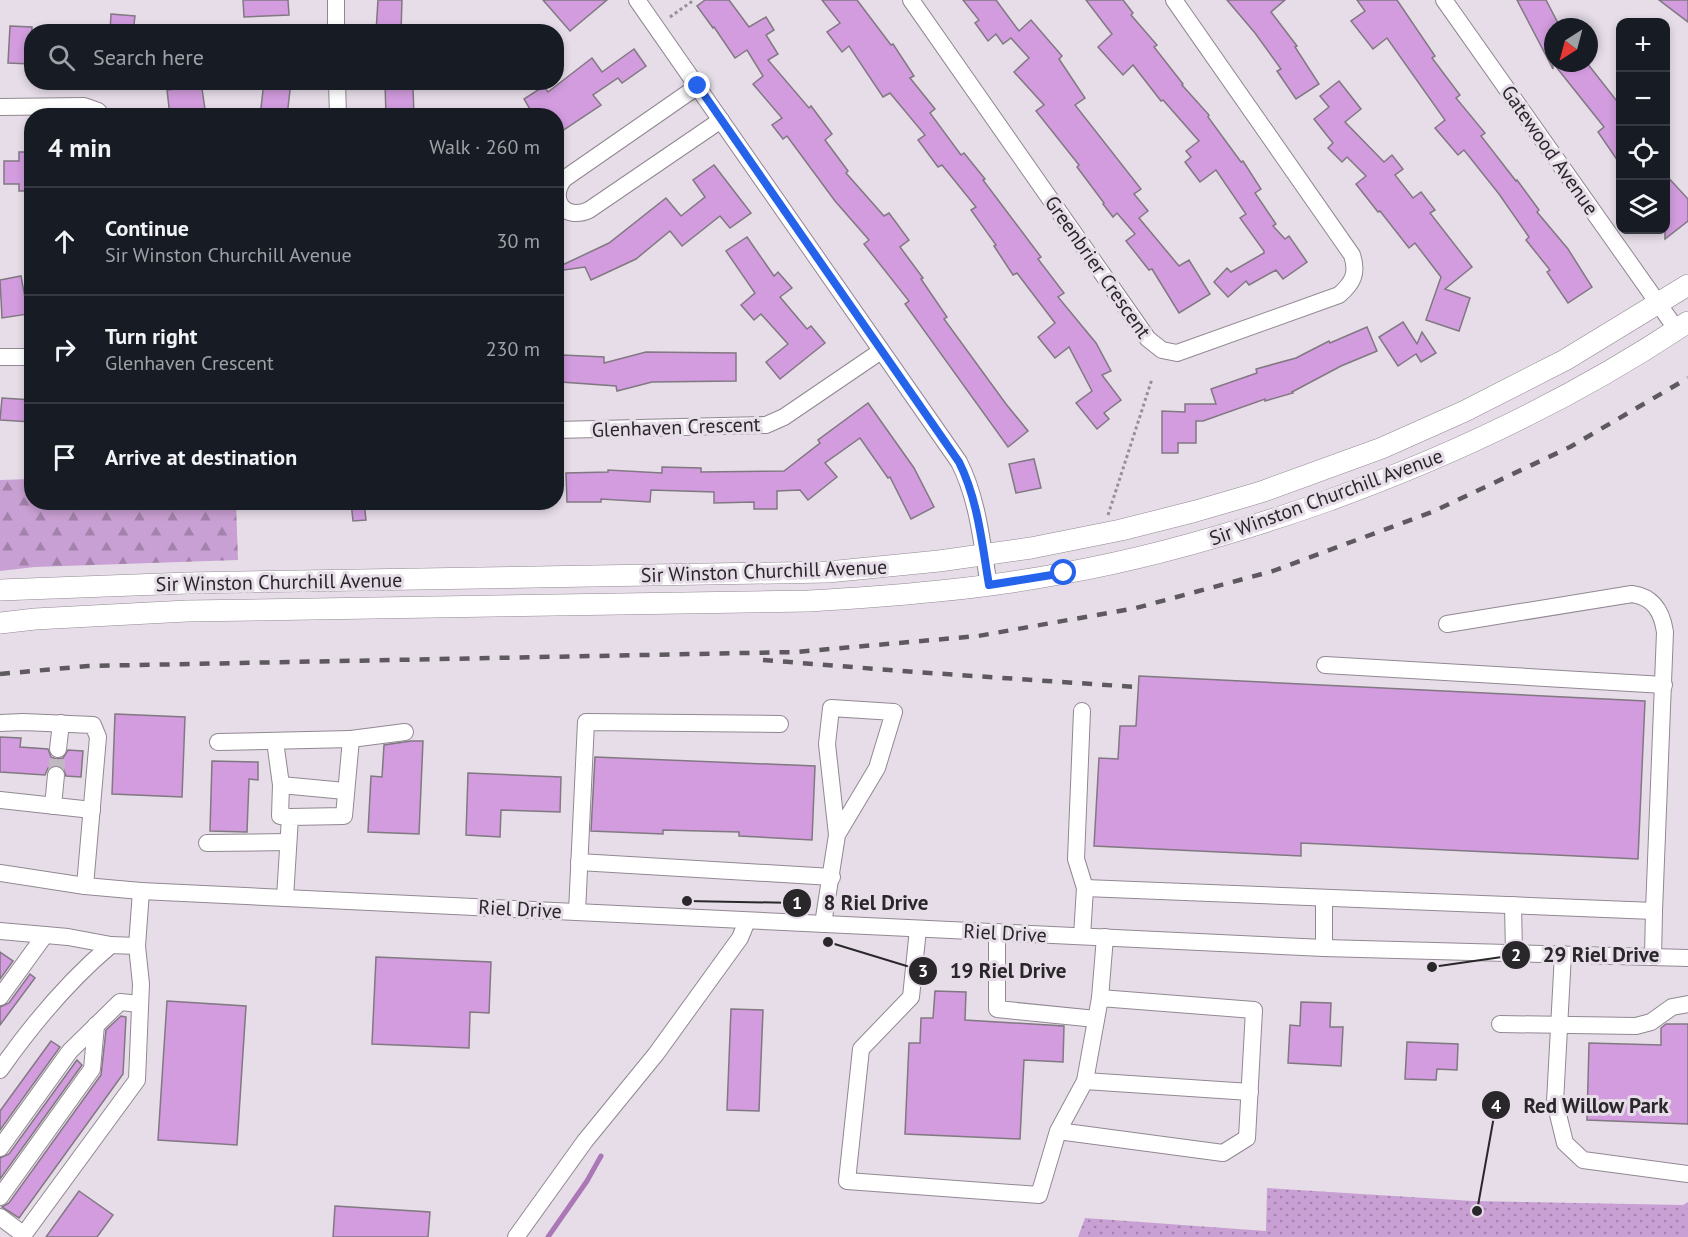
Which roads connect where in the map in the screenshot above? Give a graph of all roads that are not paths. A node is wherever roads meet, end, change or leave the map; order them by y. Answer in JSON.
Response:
{"nodes":[{"id":1,"x":336,"y":0,"type":"edge"},
{"id":2,"x":637,"y":0,"type":"edge"},
{"id":3,"x":910,"y":0,"type":"edge"},
{"id":4,"x":1174,"y":0,"type":"edge"},
{"id":5,"x":1444,"y":0,"type":"edge"},
{"id":6,"x":336,"y":24,"type":"edge"},
{"id":7,"x":698,"y":86,"type":"junction"},
{"id":8,"x":337,"y":90,"type":"edge"},
{"id":9,"x":0,"y":107,"type":"edge"},
{"id":10,"x":90,"y":108,"type":"edge"},
{"id":11,"x":338,"y":108,"type":"edge"},
{"id":12,"x":721,"y":120,"type":"junction"},
{"id":13,"x":564,"y":179,"type":"edge"},
{"id":14,"x":564,"y":208,"type":"edge"},
{"id":15,"x":1688,"y":285,"type":"edge"},
{"id":16,"x":1658,"y":304,"type":"junction"},
{"id":17,"x":1682,"y":326,"type":"edge"},
{"id":18,"x":881,"y":351,"type":"junction"},
{"id":19,"x":0,"y":357,"type":"edge"},
{"id":20,"x":24,"y":357,"type":"edge"},
{"id":21,"x":564,"y":429,"type":"edge"},
{"id":22,"x":984,"y":556,"type":"junction"},
{"id":23,"x":989,"y":585,"type":"junction"},
{"id":24,"x":0,"y":590,"type":"edge"},
{"id":25,"x":0,"y":623,"type":"edge"},
{"id":26,"x":1447,"y":624,"type":"dead end"},
{"id":27,"x":1325,"y":665,"type":"dead end"},
{"id":28,"x":1664,"y":685,"type":"junction"},
{"id":29,"x":1082,"y":711,"type":"dead end"},
{"id":30,"x":0,"y":723,"type":"edge"},
{"id":31,"x":61,"y":723,"type":"junction"},
{"id":32,"x":780,"y":724,"type":"dead end"},
{"id":33,"x":405,"y":732,"type":"dead end"},
{"id":34,"x":351,"y":740,"type":"junction"},
{"id":35,"x":275,"y":741,"type":"junction"},
{"id":36,"x":218,"y":742,"type":"dead end"},
{"id":37,"x":58,"y":750,"type":"tunnel mouth"},
{"id":38,"x":56,"y":775,"type":"tunnel mouth"},
{"id":39,"x":281,"y":785,"type":"junction"},
{"id":40,"x":345,"y":791,"type":"junction"},
{"id":41,"x":0,"y":800,"type":"edge"},
{"id":42,"x":53,"y":806,"type":"junction"},
{"id":43,"x":92,"y":810,"type":"junction"},
{"id":44,"x":290,"y":817,"type":"junction"},
{"id":45,"x":837,"y":835,"type":"junction"},
{"id":46,"x":288,"y":842,"type":"junction"},
{"id":47,"x":207,"y":843,"type":"dead end"},
{"id":48,"x":579,"y":862,"type":"junction"},
{"id":49,"x":0,"y":873,"type":"edge"},
{"id":50,"x":831,"y":877,"type":"junction"},
{"id":51,"x":85,"y":886,"type":"junction"},
{"id":52,"x":1085,"y":888,"type":"junction"},
{"id":53,"x":141,"y":891,"type":"junction"},
{"id":54,"x":285,"y":898,"type":"junction"},
{"id":55,"x":1324,"y":898,"type":"junction"},
{"id":56,"x":1513,"y":905,"type":"junction"},
{"id":57,"x":1654,"y":911,"type":"junction"},
{"id":58,"x":576,"y":912,"type":"junction"},
{"id":59,"x":747,"y":921,"type":"junction"},
{"id":60,"x":823,"y":924,"type":"junction"},
{"id":61,"x":918,"y":929,"type":"junction"},
{"id":62,"x":0,"y":931,"type":"edge"},
{"id":63,"x":997,"y":932,"type":"junction"},
{"id":64,"x":45,"y":935,"type":"junction"},
{"id":65,"x":1082,"y":936,"type":"junction"},
{"id":66,"x":1105,"y":937,"type":"junction"},
{"id":67,"x":111,"y":945,"type":"junction"},
{"id":68,"x":137,"y":946,"type":"junction"},
{"id":69,"x":1324,"y":948,"type":"junction"},
{"id":70,"x":1514,"y":953,"type":"junction"},
{"id":71,"x":1563,"y":954,"type":"junction"},
{"id":72,"x":1653,"y":957,"type":"junction"},
{"id":73,"x":1688,"y":958,"type":"edge"},
{"id":74,"x":1,"y":992,"type":"edge"},
{"id":75,"x":1100,"y":998,"type":"junction"},
{"id":76,"x":140,"y":1004,"type":"junction"},
{"id":77,"x":1688,"y":1004,"type":"edge"},
{"id":78,"x":1096,"y":1019,"type":"junction"},
{"id":79,"x":1500,"y":1024,"type":"dead end"},
{"id":80,"x":1559,"y":1024,"type":"junction"},
{"id":81,"x":96,"y":1025,"type":"junction"},
{"id":82,"x":0,"y":1070,"type":"edge"},
{"id":83,"x":1085,"y":1081,"type":"junction"},
{"id":84,"x":1250,"y":1092,"type":"junction"},
{"id":85,"x":1058,"y":1131,"type":"junction"},
{"id":86,"x":0,"y":1148,"type":"edge"},
{"id":87,"x":1688,"y":1174,"type":"edge"},
{"id":88,"x":0,"y":1197,"type":"edge"},
{"id":89,"x":0,"y":1217,"type":"edge"},
{"id":90,"x":23,"y":1236,"type":"edge"},
{"id":91,"x":516,"y":1237,"type":"edge"}],
"edges":[{"from":1,"to":6,"type":"street"},
{"from":2,"to":7,"type":"street"},
{"from":3,"to":4,"type":"street","name":"Greenbrier Crescent"},
{"from":5,"to":16,"type":"street","name":"Gatewood Avenue"},
{"from":7,"to":12,"type":"street"},
{"from":7,"to":13,"type":"street"},
{"from":8,"to":11,"type":"street"},
{"from":9,"to":10,"type":"street"},
{"from":12,"to":14,"type":"street"},
{"from":12,"to":18,"type":"street"},
{"from":15,"to":16,"type":"main road","name":"Sir Winston Churchill Avenue"},
{"from":16,"to":17,"type":"street","name":"Gatewood Avenue"},
{"from":16,"to":22,"type":"main road","name":"Sir Winston Churchill Avenue"},
{"from":17,"to":23,"type":"main road","name":"Sir Winston Churchill Avenue"},
{"from":18,"to":21,"type":"street","name":"Glenhaven Crescent"},
{"from":18,"to":22,"type":"street"},
{"from":19,"to":20,"type":"street"},
{"from":22,"to":23,"type":"street"},
{"from":22,"to":24,"type":"main road","name":"Sir Winston Churchill Avenue"},
{"from":23,"to":25,"type":"main road","name":"Sir Winston Churchill Avenue"},
{"from":26,"to":28,"type":"street"},
{"from":27,"to":28,"type":"street"},
{"from":28,"to":57,"type":"street"},
{"from":29,"to":52,"type":"street"},
{"from":30,"to":31,"type":"street"},
{"from":31,"to":37,"type":"street"},
{"from":31,"to":43,"type":"street"},
{"from":32,"to":48,"type":"street"},
{"from":33,"to":34,"type":"street"},
{"from":34,"to":35,"type":"street"},
{"from":34,"to":40,"type":"street"},
{"from":35,"to":36,"type":"street"},
{"from":35,"to":39,"type":"street"},
{"from":38,"to":42,"type":"street"},
{"from":39,"to":40,"type":"street"},
{"from":39,"to":44,"type":"street"},
{"from":40,"to":44,"type":"street"},
{"from":41,"to":42,"type":"street"},
{"from":42,"to":43,"type":"street"},
{"from":43,"to":51,"type":"street"},
{"from":44,"to":46,"type":"street"},
{"from":45,"to":45,"type":"street"},
{"from":45,"to":50,"type":"street"},
{"from":46,"to":47,"type":"street"},
{"from":46,"to":54,"type":"street"},
{"from":48,"to":50,"type":"street"},
{"from":48,"to":58,"type":"street"},
{"from":49,"to":51,"type":"street","name":"Riel Drive"},
{"from":50,"to":60,"type":"street"},
{"from":51,"to":53,"type":"street","name":"Riel Drive"},
{"from":52,"to":55,"type":"street"},
{"from":52,"to":65,"type":"street"},
{"from":53,"to":54,"type":"street","name":"Riel Drive"},
{"from":53,"to":68,"type":"street"},
{"from":54,"to":58,"type":"street","name":"Riel Drive"},
{"from":55,"to":56,"type":"street"},
{"from":55,"to":69,"type":"street"},
{"from":56,"to":57,"type":"street"},
{"from":56,"to":70,"type":"street"},
{"from":57,"to":72,"type":"street"},
{"from":58,"to":59,"type":"street","name":"Riel Drive"},
{"from":59,"to":60,"type":"street","name":"Riel Drive"},
{"from":59,"to":91,"type":"street"},
{"from":60,"to":61,"type":"street","name":"Riel Drive"},
{"from":61,"to":63,"type":"street","name":"Riel Drive"},
{"from":61,"to":85,"type":"street"},
{"from":62,"to":64,"type":"street"},
{"from":63,"to":65,"type":"street","name":"Riel Drive"},
{"from":63,"to":78,"type":"street"},
{"from":64,"to":67,"type":"street"},
{"from":64,"to":74,"type":"street"},
{"from":65,"to":66,"type":"street","name":"Riel Drive"},
{"from":66,"to":69,"type":"street","name":"Riel Drive"},
{"from":66,"to":75,"type":"street"},
{"from":67,"to":68,"type":"street"},
{"from":67,"to":82,"type":"street"},
{"from":68,"to":76,"type":"street"},
{"from":69,"to":70,"type":"street","name":"Riel Drive"},
{"from":70,"to":71,"type":"street","name":"Riel Drive"},
{"from":71,"to":72,"type":"street","name":"Riel Drive"},
{"from":71,"to":80,"type":"street"},
{"from":72,"to":73,"type":"street","name":"Riel Drive"},
{"from":75,"to":78,"type":"street"},
{"from":75,"to":84,"type":"street"},
{"from":76,"to":81,"type":"street"},
{"from":76,"to":90,"type":"street"},
{"from":77,"to":80,"type":"street"},
{"from":78,"to":83,"type":"street"},
{"from":79,"to":80,"type":"street"},
{"from":80,"to":87,"type":"street"},
{"from":81,"to":86,"type":"street"},
{"from":81,"to":88,"type":"street"},
{"from":83,"to":84,"type":"street"},
{"from":83,"to":85,"type":"street"},
{"from":84,"to":85,"type":"street"},
{"from":89,"to":90,"type":"street"}]}
